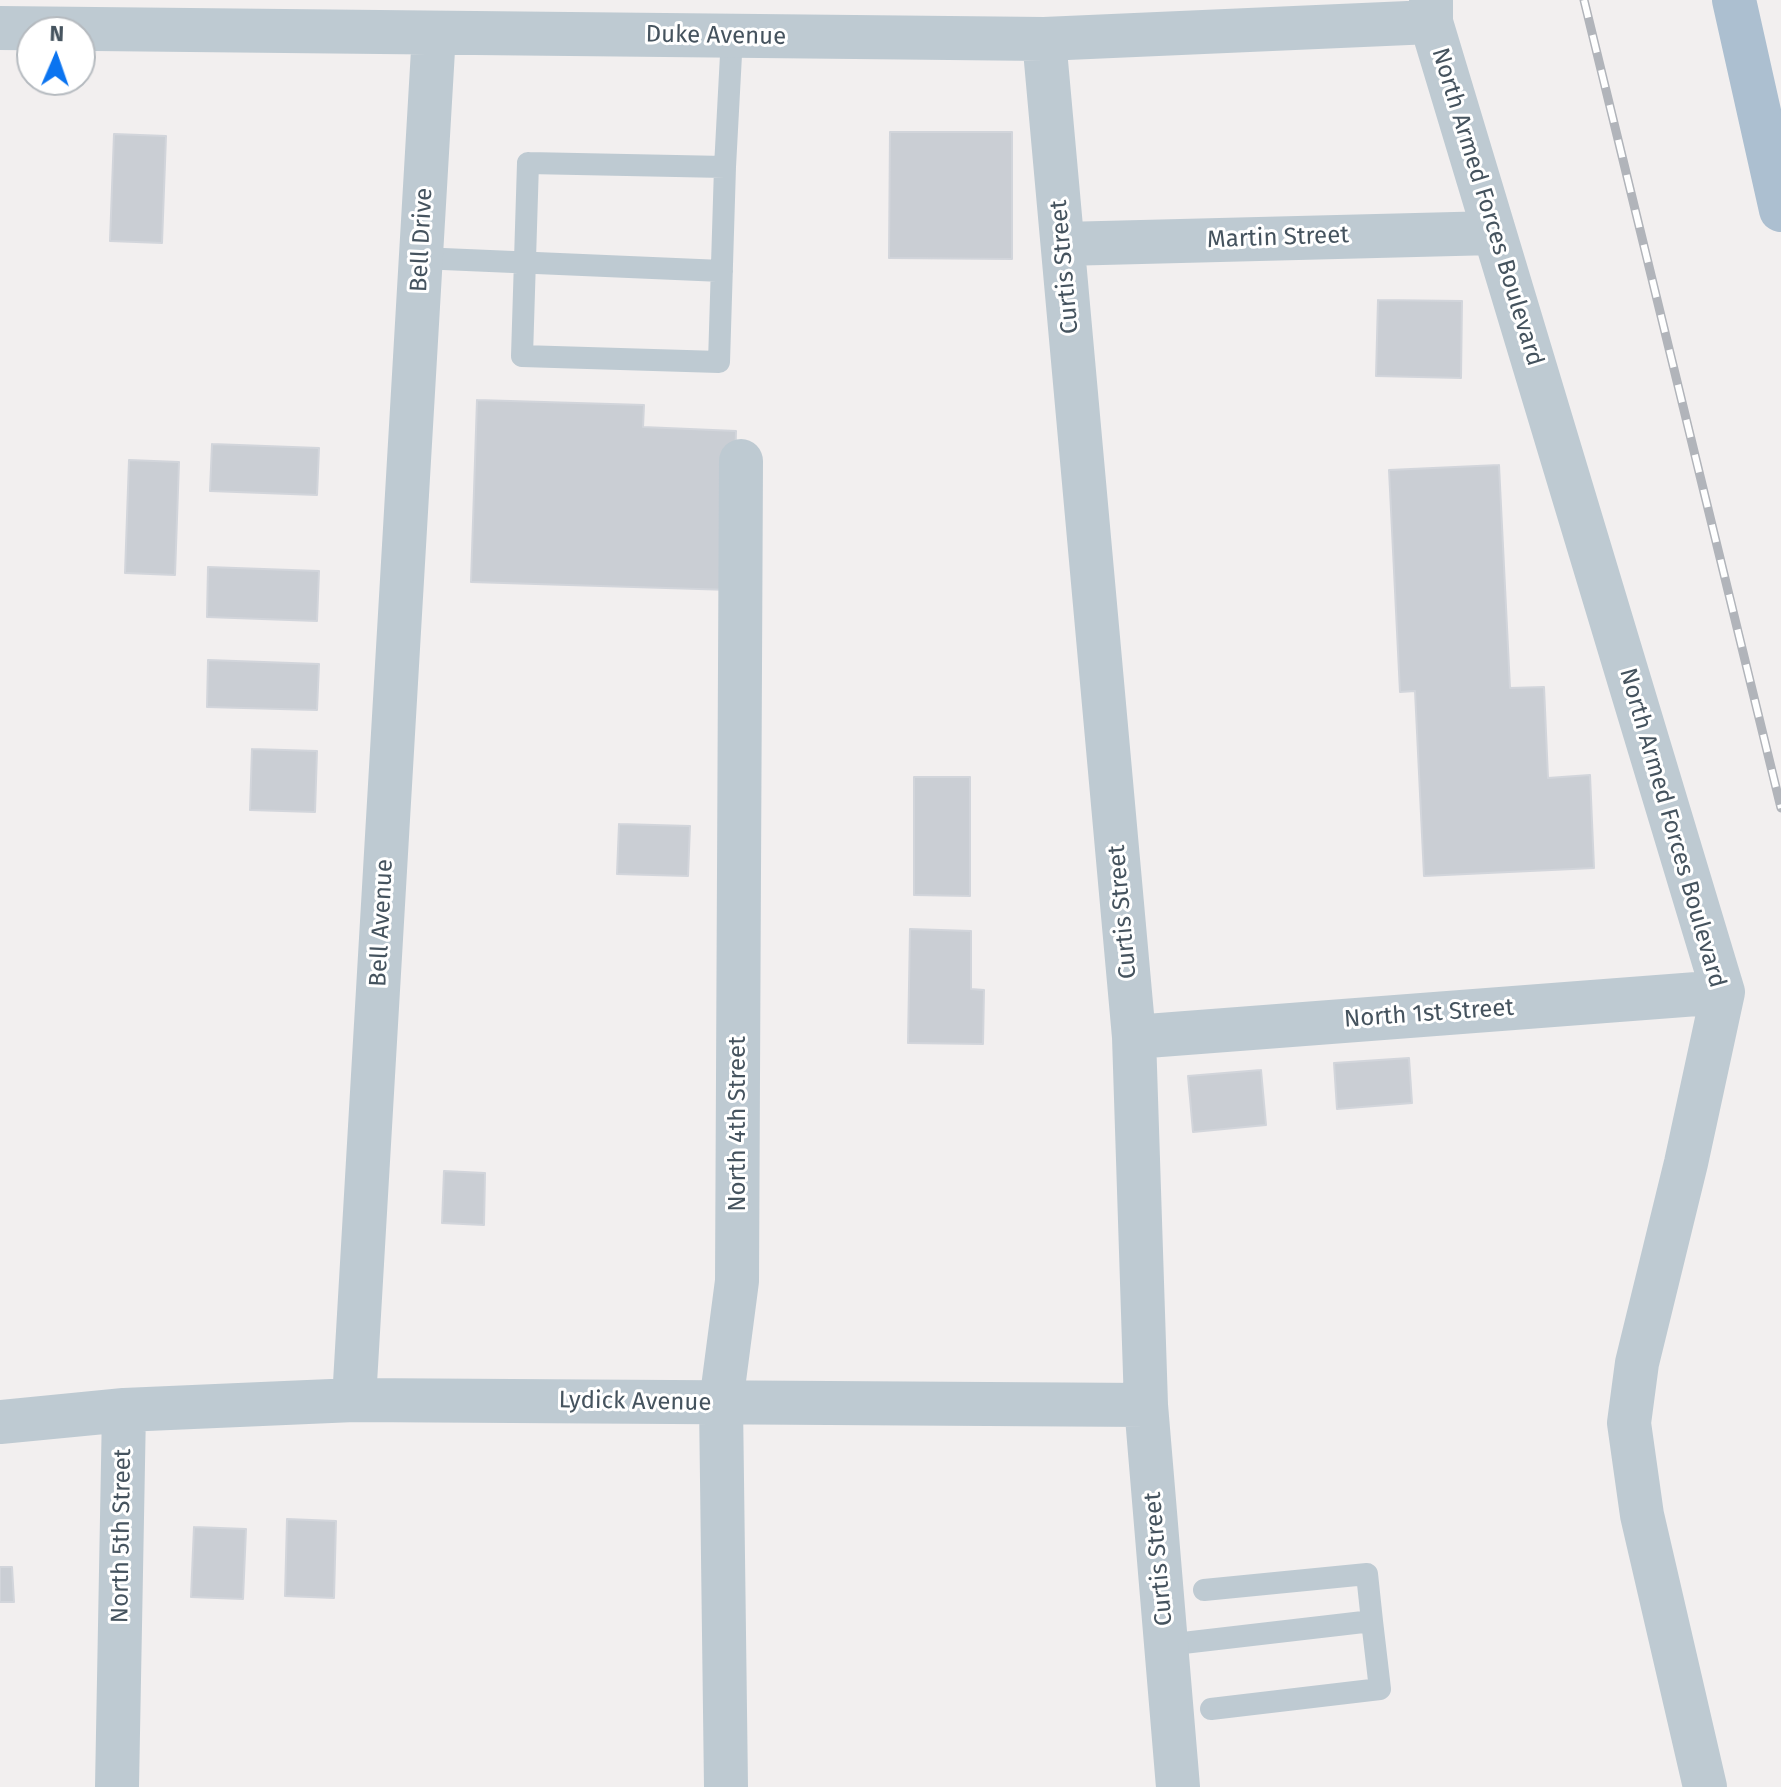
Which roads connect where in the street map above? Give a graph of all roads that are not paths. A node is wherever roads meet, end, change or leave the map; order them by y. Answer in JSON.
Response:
{"nodes":[{"id":1,"x":1734,"y":0,"type":"edge"},
{"id":2,"x":1431,"y":11,"type":"edge"},
{"id":3,"x":0,"y":28,"type":"edge"},
{"id":4,"x":434,"y":33,"type":"junction"},
{"id":5,"x":732,"y":36,"type":"junction"},
{"id":6,"x":1044,"y":39,"type":"junction"},
{"id":7,"x":725,"y":167,"type":"junction"},
{"id":8,"x":1781,"y":210,"type":"edge"},
{"id":9,"x":1494,"y":233,"type":"junction"},
{"id":10,"x":1063,"y":244,"type":"junction"},
{"id":11,"x":420,"y":258,"type":"junction"},
{"id":12,"x":524,"y":262,"type":"junction"},
{"id":13,"x":722,"y":271,"type":"junction"},
{"id":14,"x":410,"y":447,"type":"joint"},
{"id":15,"x":741,"y":461,"type":"dead end"},
{"id":16,"x":1723,"y":992,"type":"junction"},
{"id":17,"x":1134,"y":1037,"type":"junction"},
{"id":18,"x":354,"y":1400,"type":"junction"},
{"id":19,"x":721,"y":1403,"type":"junction"},
{"id":20,"x":1146,"y":1405,"type":"junction"},
{"id":21,"x":124,"y":1410,"type":"junction"},
{"id":22,"x":0,"y":1422,"type":"edge"},
{"id":23,"x":1204,"y":1590,"type":"dead end"},
{"id":24,"x":1372,"y":1621,"type":"junction"},
{"id":25,"x":1166,"y":1645,"type":"junction"},
{"id":26,"x":1211,"y":1709,"type":"dead end"},
{"id":27,"x":117,"y":1787,"type":"edge"},
{"id":28,"x":726,"y":1787,"type":"edge"},
{"id":29,"x":1178,"y":1787,"type":"edge"},
{"id":30,"x":1705,"y":1787,"type":"edge"}],
"edges":[{"from":1,"to":8,"type":"main road"},
{"from":2,"to":6,"type":"street","name":"Duke Avenue"},
{"from":2,"to":9,"type":"street","name":"North Armed Forces Boulevard"},
{"from":3,"to":4,"type":"street","name":"Duke Avenue"},
{"from":4,"to":5,"type":"street","name":"Duke Avenue"},
{"from":4,"to":11,"type":"street","name":"Bell Drive"},
{"from":5,"to":6,"type":"street","name":"Duke Avenue"},
{"from":5,"to":7,"type":"lane"},
{"from":6,"to":10,"type":"street","name":"Curtis Street"},
{"from":7,"to":12,"type":"lane"},
{"from":7,"to":13,"type":"lane"},
{"from":9,"to":10,"type":"street","name":"Martin Street"},
{"from":9,"to":16,"type":"street","name":"North Armed Forces Boulevard"},
{"from":10,"to":17,"type":"street","name":"Curtis Street"},
{"from":11,"to":12,"type":"lane"},
{"from":11,"to":14,"type":"street","name":"Bell Drive"},
{"from":12,"to":13,"type":"lane"},
{"from":12,"to":13,"type":"lane"},
{"from":14,"to":18,"type":"street","name":"Bell Avenue"},
{"from":15,"to":19,"type":"street","name":"North 4th Street"},
{"from":16,"to":17,"type":"street","name":"North 1st Street"},
{"from":16,"to":30,"type":"street","name":"North Armed Forces Boulevard"},
{"from":17,"to":20,"type":"street","name":"Curtis Street"},
{"from":18,"to":19,"type":"street","name":"Lydick Avenue"},
{"from":18,"to":21,"type":"street","name":"Lydick Avenue"},
{"from":19,"to":20,"type":"street","name":"Lydick Avenue"},
{"from":19,"to":28,"type":"street","name":"North 4th Street"},
{"from":20,"to":25,"type":"street","name":"Curtis Street"},
{"from":21,"to":22,"type":"street"},
{"from":21,"to":27,"type":"street","name":"North 5th Street"},
{"from":23,"to":24,"type":"lane"},
{"from":24,"to":25,"type":"lane"},
{"from":24,"to":26,"type":"lane"},
{"from":25,"to":29,"type":"street","name":"Curtis Street"}]}
